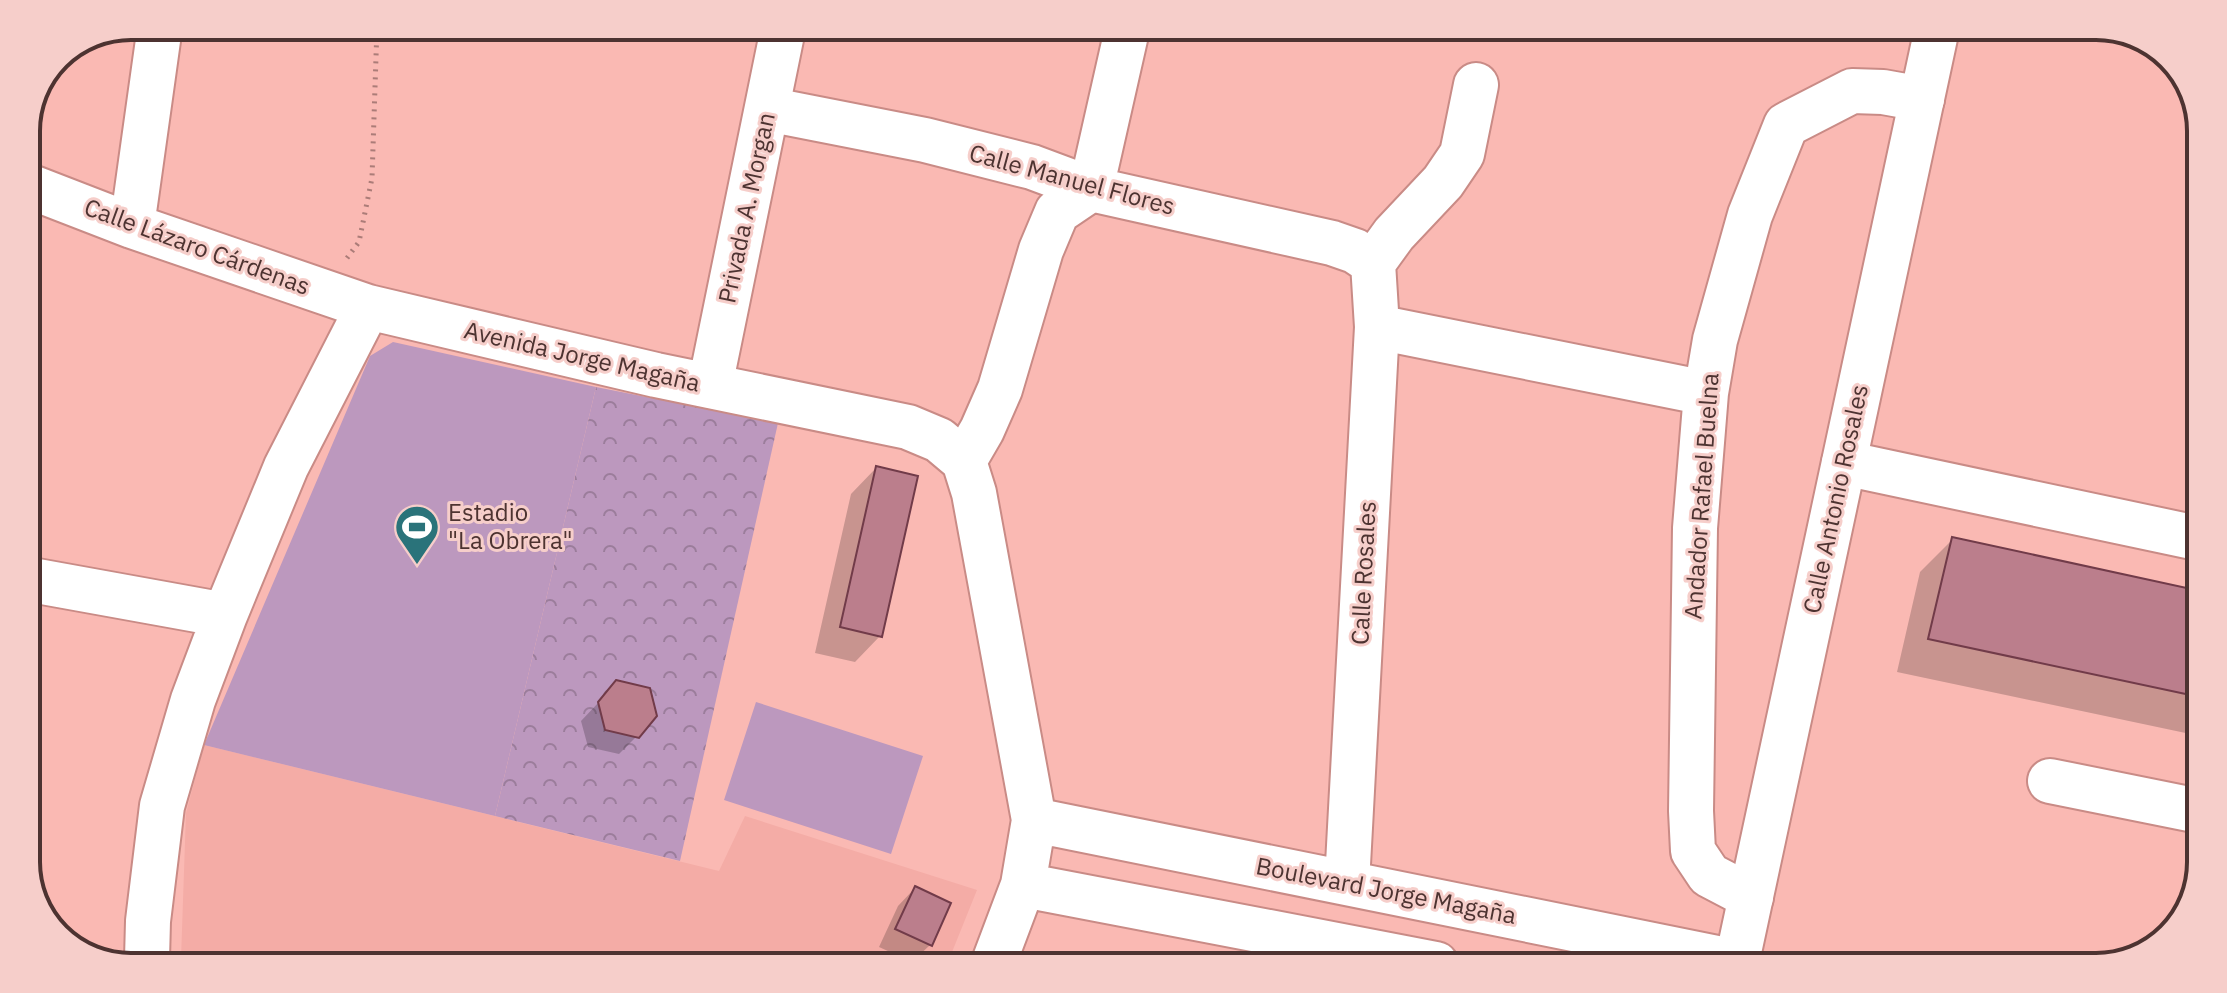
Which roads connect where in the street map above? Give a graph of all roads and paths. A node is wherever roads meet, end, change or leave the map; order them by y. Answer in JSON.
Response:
{"nodes":[{"id":1,"x":158,"y":40,"type":"edge"},
{"id":2,"x":377,"y":40,"type":"edge"},
{"id":3,"x":781,"y":40,"type":"edge"},
{"id":4,"x":1125,"y":40,"type":"edge"},
{"id":5,"x":1935,"y":40,"type":"edge"},
{"id":6,"x":1476,"y":85,"type":"dead end"},
{"id":7,"x":1922,"y":99,"type":"junction"},
{"id":8,"x":767,"y":109,"type":"junction"},
{"id":9,"x":1091,"y":189,"type":"junction"},
{"id":10,"x":40,"y":190,"type":"edge"},
{"id":11,"x":132,"y":226,"type":"junction"},
{"id":12,"x":1373,"y":263,"type":"junction"},
{"id":13,"x":324,"y":292,"type":"junction"},
{"id":14,"x":368,"y":307,"type":"junction"},
{"id":15,"x":1377,"y":327,"type":"junction"},
{"id":16,"x":710,"y":386,"type":"junction"},
{"id":17,"x":1706,"y":393,"type":"junction"},
{"id":18,"x":964,"y":461,"type":"junction"},
{"id":19,"x":1844,"y":463,"type":"junction"},
{"id":20,"x":2187,"y":536,"type":"edge"},
{"id":21,"x":40,"y":582,"type":"edge"},
{"id":22,"x":225,"y":615,"type":"junction"},
{"id":23,"x":2050,"y":781,"type":"dead end"},
{"id":24,"x":2187,"y":809,"type":"edge"},
{"id":25,"x":1034,"y":820,"type":"junction"},
{"id":26,"x":1347,"y":883,"type":"junction"},
{"id":27,"x":1023,"y":885,"type":"junction"},
{"id":28,"x":1751,"y":897,"type":"junction"},
{"id":29,"x":147,"y":953,"type":"edge"},
{"id":30,"x":997,"y":953,"type":"edge"},
{"id":31,"x":1329,"y":953,"type":"edge"},
{"id":32,"x":1684,"y":953,"type":"edge"},
{"id":33,"x":1739,"y":953,"type":"edge"}],
"edges":[{"from":1,"to":11,"type":"street"},
{"from":2,"to":13,"type":"path"},
{"from":3,"to":8,"type":"street","name":"Privada A. Morgan"},
{"from":4,"to":9,"type":"street"},
{"from":5,"to":7,"type":"street","name":"Calle Antonio Rosales"},
{"from":6,"to":12,"type":"street"},
{"from":7,"to":17,"type":"street","name":"Andador Rafael Buelna"},
{"from":7,"to":19,"type":"street","name":"Calle Antonio Rosales"},
{"from":8,"to":9,"type":"street","name":"Calle Manuel Flores"},
{"from":8,"to":16,"type":"street","name":"Privada A. Morgan"},
{"from":9,"to":12,"type":"street","name":"Calle Manuel Flores"},
{"from":9,"to":18,"type":"street"},
{"from":10,"to":11,"type":"street","name":"Calle Lázaro Cárdenas"},
{"from":11,"to":13,"type":"street","name":"Calle Lázaro Cárdenas"},
{"from":12,"to":15,"type":"street","name":"Calle Rosales"},
{"from":13,"to":14,"type":"street","name":"Calle Lázaro Cárdenas"},
{"from":14,"to":16,"type":"street","name":"Avenida Jorge Magaña"},
{"from":14,"to":22,"type":"street"},
{"from":15,"to":17,"type":"street"},
{"from":15,"to":26,"type":"street","name":"Calle Rosales"},
{"from":16,"to":18,"type":"street","name":"Avenida Jorge Magaña"},
{"from":17,"to":28,"type":"street","name":"Andador Rafael Buelna"},
{"from":18,"to":25,"type":"street"},
{"from":19,"to":20,"type":"street"},
{"from":19,"to":28,"type":"street","name":"Calle Antonio Rosales"},
{"from":21,"to":22,"type":"street"},
{"from":22,"to":29,"type":"street"},
{"from":23,"to":24,"type":"street"},
{"from":25,"to":26,"type":"street","name":"Boulevard Jorge Magaña"},
{"from":25,"to":27,"type":"street"},
{"from":26,"to":32,"type":"street","name":"Boulevard Jorge Magaña"},
{"from":27,"to":30,"type":"street"},
{"from":27,"to":31,"type":"street"},
{"from":28,"to":33,"type":"street","name":"Calle Antonio Rosales"}]}
